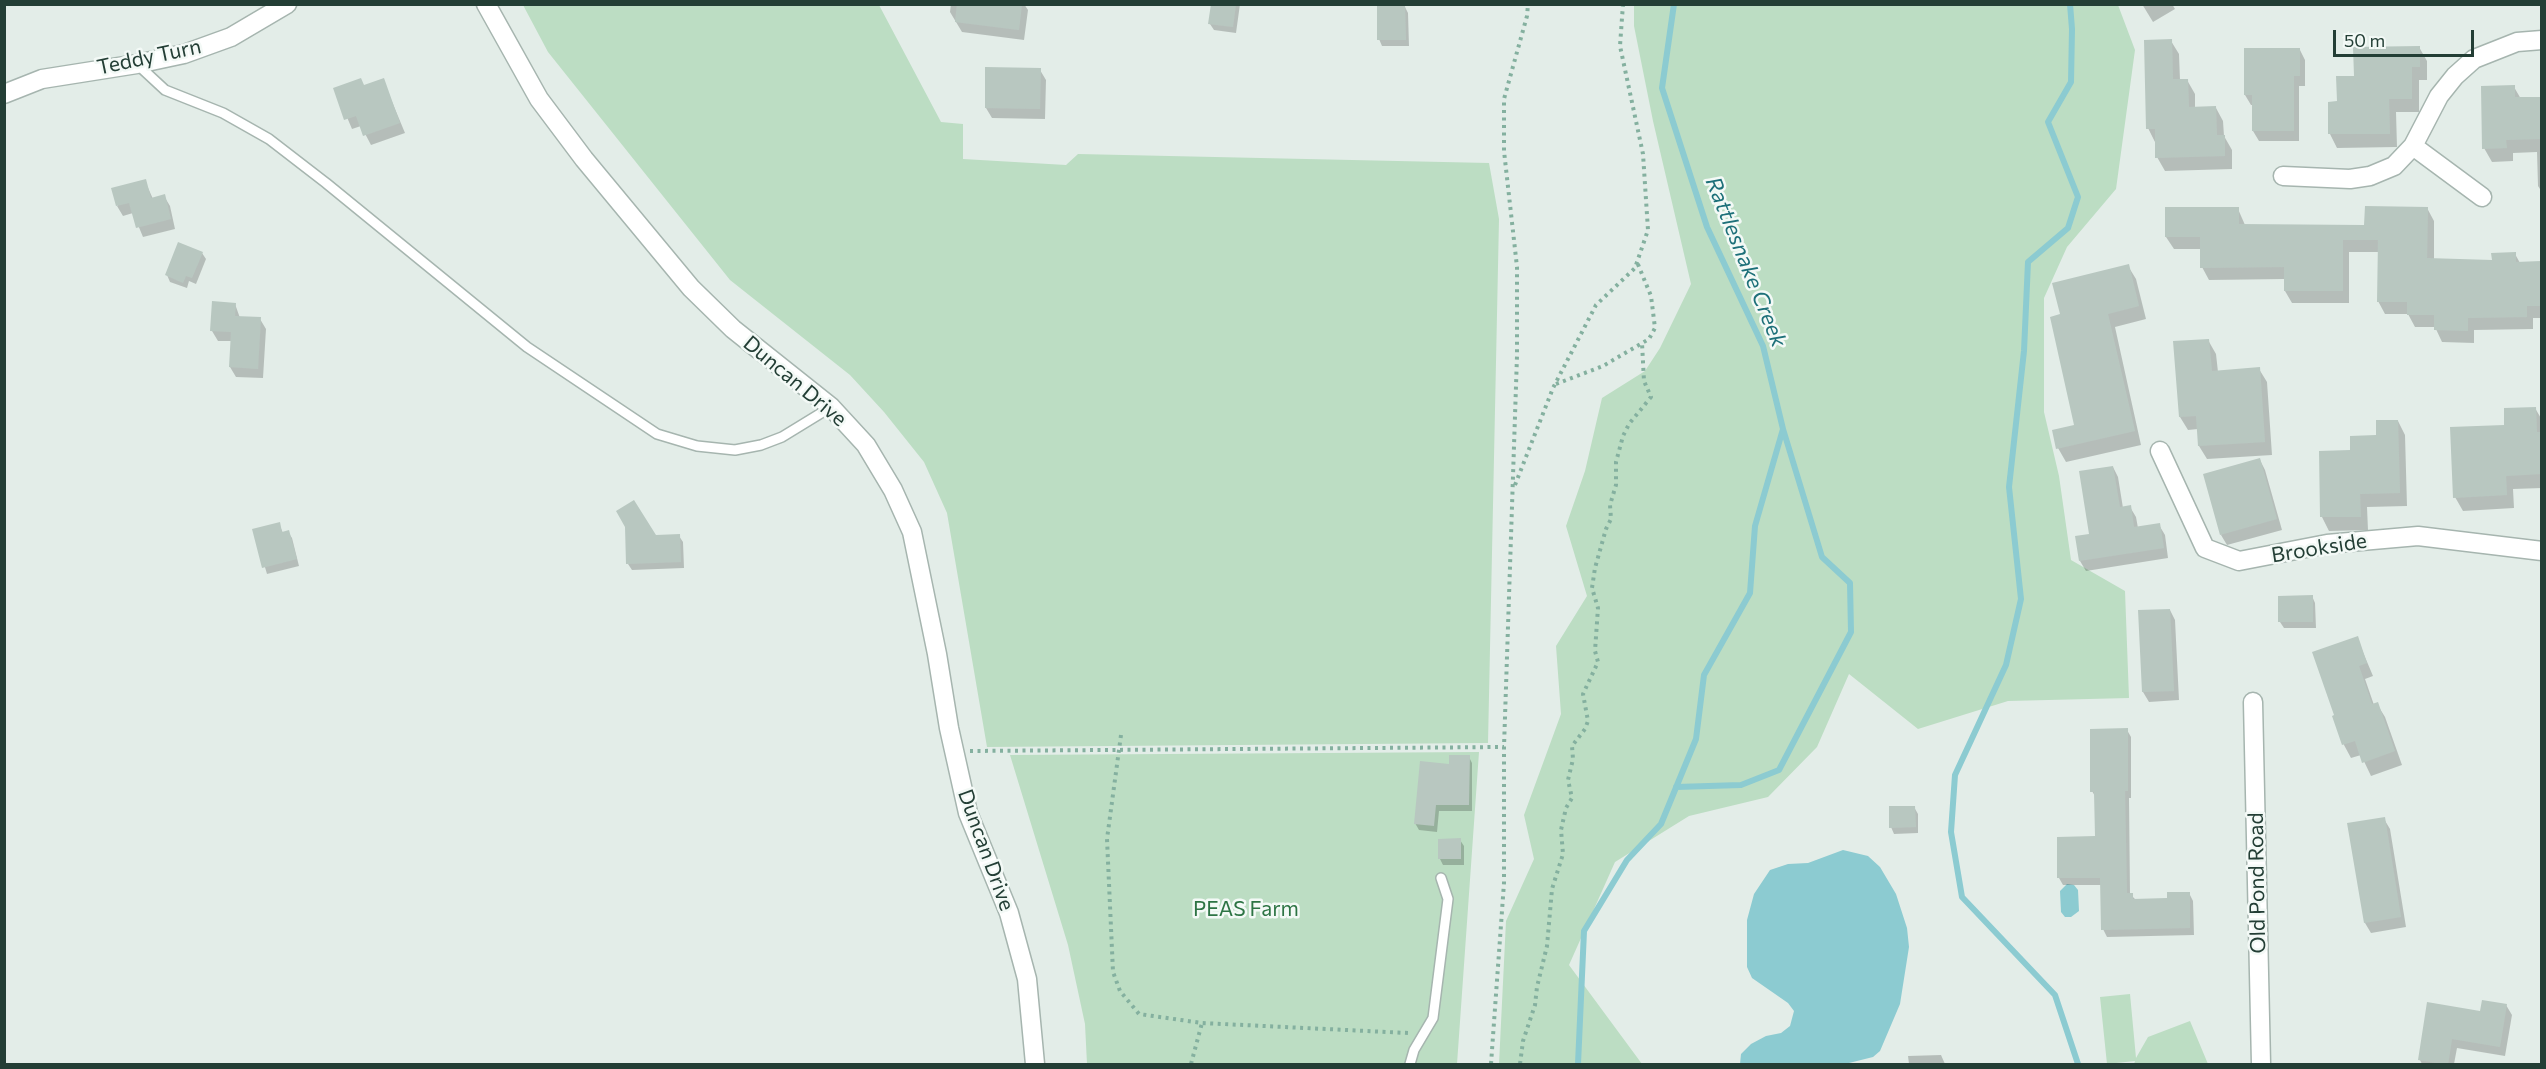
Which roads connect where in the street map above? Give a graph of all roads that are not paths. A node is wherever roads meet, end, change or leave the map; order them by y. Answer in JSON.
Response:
{"nodes":[{"id":1,"x":287,"y":4,"type":"edge"},
{"id":2,"x":486,"y":4,"type":"edge"},
{"id":3,"x":2541,"y":40,"type":"edge"},
{"id":4,"x":137,"y":64,"type":"junction"},
{"id":5,"x":4,"y":94,"type":"edge"},
{"id":6,"x":2412,"y":146,"type":"junction"},
{"id":7,"x":2283,"y":176,"type":"dead end"},
{"id":8,"x":2482,"y":197,"type":"dead end"},
{"id":9,"x":831,"y":406,"type":"junction"},
{"id":10,"x":2160,"y":451,"type":"dead end"},
{"id":11,"x":2541,"y":551,"type":"edge"},
{"id":12,"x":2253,"y":702,"type":"dead end"},
{"id":13,"x":1441,"y":878,"type":"dead end"},
{"id":14,"x":1035,"y":1065,"type":"edge"},
{"id":15,"x":1410,"y":1065,"type":"edge"},
{"id":16,"x":2261,"y":1065,"type":"edge"}],
"edges":[{"from":1,"to":4,"type":"street","name":"Teddy Turn"},
{"from":2,"to":9,"type":"street","name":"Duncan Drive"},
{"from":3,"to":6,"type":"street"},
{"from":4,"to":5,"type":"street","name":"Teddy Turn"},
{"from":4,"to":9,"type":"lane"},
{"from":6,"to":7,"type":"street"},
{"from":6,"to":8,"type":"street"},
{"from":9,"to":14,"type":"street","name":"Duncan Drive"},
{"from":10,"to":11,"type":"street","name":"Brookside"},
{"from":12,"to":16,"type":"street","name":"Old Pond Road"},
{"from":13,"to":15,"type":"lane"}]}
